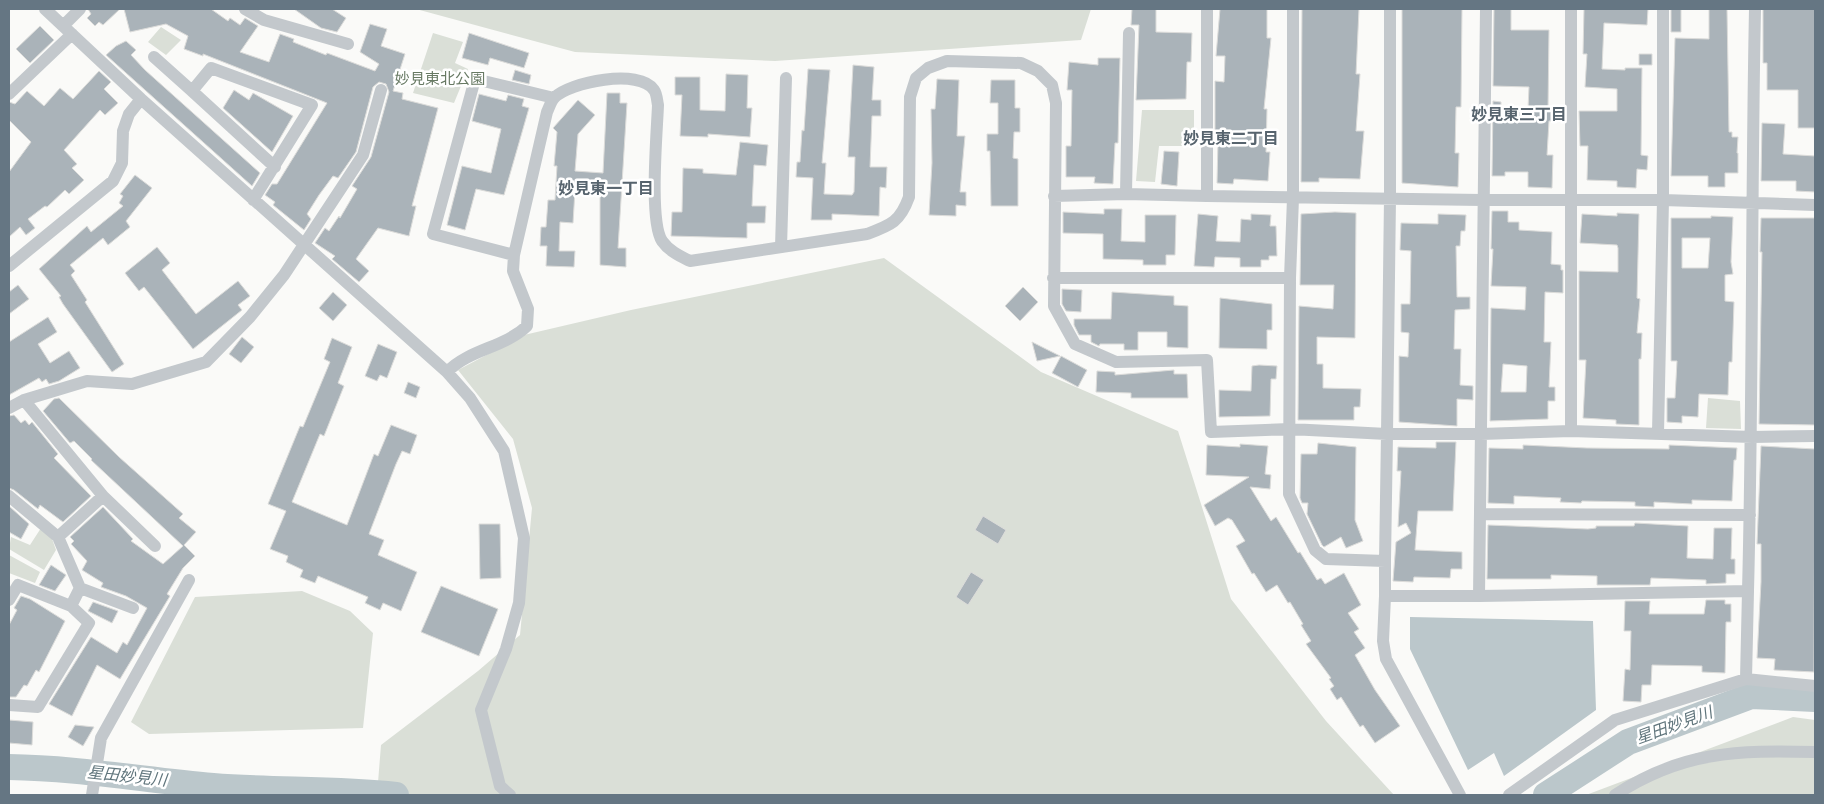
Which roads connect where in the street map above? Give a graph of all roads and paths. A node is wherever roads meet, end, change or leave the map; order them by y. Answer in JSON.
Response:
{"nodes":[{"id":1,"x":45,"y":9,"type":"edge"},
{"id":2,"x":80,"y":9,"type":"edge"},
{"id":3,"x":245,"y":9,"type":"edge"},
{"id":4,"x":1207,"y":9,"type":"edge"},
{"id":5,"x":1293,"y":9,"type":"edge"},
{"id":6,"x":1390,"y":9,"type":"edge"},
{"id":7,"x":1486,"y":9,"type":"edge"},
{"id":8,"x":1572,"y":9,"type":"edge"},
{"id":9,"x":1663,"y":9,"type":"edge"},
{"id":10,"x":1755,"y":9,"type":"edge"},
{"id":11,"x":68,"y":29,"type":"junction"},
{"id":12,"x":1129,"y":34,"type":"dead end"},
{"id":13,"x":348,"y":44,"type":"dead end"},
{"id":14,"x":154,"y":57,"type":"dead end"},
{"id":15,"x":786,"y":78,"type":"dead end"},
{"id":16,"x":381,"y":90,"type":"dead end"},
{"id":17,"x":192,"y":91,"type":"junction"},
{"id":18,"x":9,"y":94,"type":"edge"},
{"id":19,"x":554,"y":98,"type":"junction"},
{"id":20,"x":141,"y":99,"type":"junction"},
{"id":21,"x":275,"y":167,"type":"junction"},
{"id":22,"x":1126,"y":194,"type":"junction"},
{"id":23,"x":1054,"y":196,"type":"junction"},
{"id":24,"x":1207,"y":196,"type":"junction"},
{"id":25,"x":1293,"y":198,"type":"junction"},
{"id":26,"x":1390,"y":198,"type":"junction"},
{"id":27,"x":253,"y":200,"type":"junction"},
{"id":28,"x":1482,"y":200,"type":"junction"},
{"id":29,"x":1663,"y":200,"type":"junction"},
{"id":30,"x":1571,"y":201,"type":"junction"},
{"id":31,"x":1751,"y":204,"type":"junction"},
{"id":32,"x":1815,"y":204,"type":"edge"},
{"id":33,"x":303,"y":244,"type":"junction"},
{"id":34,"x":781,"y":247,"type":"junction"},
{"id":35,"x":514,"y":255,"type":"junction"},
{"id":36,"x":9,"y":266,"type":"edge"},
{"id":37,"x":1054,"y":278,"type":"junction"},
{"id":38,"x":1290,"y":278,"type":"junction"},
{"id":39,"x":446,"y":372,"type":"junction"},
{"id":40,"x":24,"y":400,"type":"junction"},
{"id":41,"x":9,"y":408,"type":"edge"},
{"id":42,"x":1290,"y":429,"type":"junction"},
{"id":43,"x":1571,"y":431,"type":"junction"},
{"id":44,"x":1658,"y":433,"type":"junction"},
{"id":45,"x":1386,"y":434,"type":"junction"},
{"id":46,"x":1481,"y":434,"type":"junction"},
{"id":47,"x":1815,"y":436,"type":"edge"},
{"id":48,"x":1752,"y":437,"type":"junction"},
{"id":49,"x":9,"y":496,"type":"edge"},
{"id":50,"x":103,"y":496,"type":"junction"},
{"id":51,"x":1480,"y":514,"type":"junction"},
{"id":52,"x":1750,"y":515,"type":"junction"},
{"id":53,"x":58,"y":537,"type":"junction"},
{"id":54,"x":155,"y":546,"type":"dead end"},
{"id":55,"x":1384,"y":561,"type":"junction"},
{"id":56,"x":189,"y":580,"type":"dead end"},
{"id":57,"x":80,"y":588,"type":"junction"},
{"id":58,"x":1748,"y":591,"type":"junction"},
{"id":59,"x":1385,"y":596,"type":"junction"},
{"id":60,"x":1478,"y":596,"type":"junction"},
{"id":61,"x":9,"y":600,"type":"edge"},
{"id":62,"x":71,"y":606,"type":"junction"},
{"id":63,"x":133,"y":608,"type":"dead end"},
{"id":64,"x":1746,"y":679,"type":"junction"},
{"id":65,"x":1815,"y":686,"type":"edge"},
{"id":66,"x":9,"y":705,"type":"edge"},
{"id":67,"x":1815,"y":752,"type":"edge"},
{"id":68,"x":92,"y":795,"type":"edge"},
{"id":69,"x":510,"y":795,"type":"edge"},
{"id":70,"x":1460,"y":795,"type":"edge"},
{"id":71,"x":1509,"y":795,"type":"edge"},
{"id":72,"x":1615,"y":795,"type":"edge"}],
"edges":[{"from":1,"to":11,"type":"street"},
{"from":2,"to":11,"type":"street"},
{"from":3,"to":13,"type":"street"},
{"from":4,"to":24,"type":"street"},
{"from":5,"to":25,"type":"street"},
{"from":6,"to":26,"type":"street"},
{"from":7,"to":28,"type":"street"},
{"from":8,"to":30,"type":"street"},
{"from":9,"to":29,"type":"street"},
{"from":10,"to":31,"type":"street"},
{"from":11,"to":18,"type":"street"},
{"from":11,"to":20,"type":"street"},
{"from":12,"to":22,"type":"street"},
{"from":14,"to":17,"type":"street"},
{"from":15,"to":34,"type":"street"},
{"from":16,"to":33,"type":"street"},
{"from":17,"to":21,"type":"street"},
{"from":17,"to":21,"type":"street"},
{"from":19,"to":34,"type":"street"},
{"from":19,"to":35,"type":"street"},
{"from":19,"to":35,"type":"street"},
{"from":20,"to":27,"type":"street"},
{"from":20,"to":36,"type":"street"},
{"from":21,"to":27,"type":"street"},
{"from":22,"to":23,"type":"street"},
{"from":22,"to":24,"type":"street"},
{"from":23,"to":34,"type":"street"},
{"from":23,"to":37,"type":"street"},
{"from":24,"to":25,"type":"street"},
{"from":25,"to":26,"type":"street"},
{"from":25,"to":38,"type":"street"},
{"from":26,"to":28,"type":"street"},
{"from":26,"to":45,"type":"street"},
{"from":27,"to":33,"type":"street"},
{"from":28,"to":30,"type":"street"},
{"from":28,"to":46,"type":"street"},
{"from":29,"to":30,"type":"street"},
{"from":29,"to":31,"type":"street"},
{"from":29,"to":44,"type":"street"},
{"from":30,"to":43,"type":"street"},
{"from":31,"to":32,"type":"street"},
{"from":31,"to":48,"type":"street"},
{"from":33,"to":39,"type":"street"},
{"from":33,"to":40,"type":"street"},
{"from":35,"to":39,"type":"street"},
{"from":37,"to":38,"type":"street"},
{"from":37,"to":42,"type":"street"},
{"from":38,"to":42,"type":"street"},
{"from":39,"to":69,"type":"street"},
{"from":40,"to":41,"type":"street"},
{"from":40,"to":50,"type":"street"},
{"from":42,"to":45,"type":"street"},
{"from":42,"to":55,"type":"street"},
{"from":43,"to":44,"type":"street"},
{"from":43,"to":46,"type":"street"},
{"from":44,"to":48,"type":"street"},
{"from":45,"to":46,"type":"street"},
{"from":45,"to":55,"type":"street"},
{"from":46,"to":51,"type":"street"},
{"from":47,"to":48,"type":"street"},
{"from":48,"to":52,"type":"street"},
{"from":49,"to":53,"type":"street"},
{"from":50,"to":53,"type":"street"},
{"from":50,"to":54,"type":"street"},
{"from":51,"to":52,"type":"street"},
{"from":51,"to":60,"type":"street"},
{"from":52,"to":58,"type":"street"},
{"from":53,"to":57,"type":"street"},
{"from":55,"to":59,"type":"street"},
{"from":56,"to":68,"type":"street"},
{"from":57,"to":62,"type":"street"},
{"from":57,"to":63,"type":"street"},
{"from":58,"to":60,"type":"street"},
{"from":58,"to":64,"type":"street"},
{"from":59,"to":60,"type":"street"},
{"from":59,"to":70,"type":"street"},
{"from":61,"to":62,"type":"street"},
{"from":62,"to":66,"type":"street"},
{"from":64,"to":65,"type":"street"},
{"from":64,"to":71,"type":"street"},
{"from":67,"to":72,"type":"street"}]}
